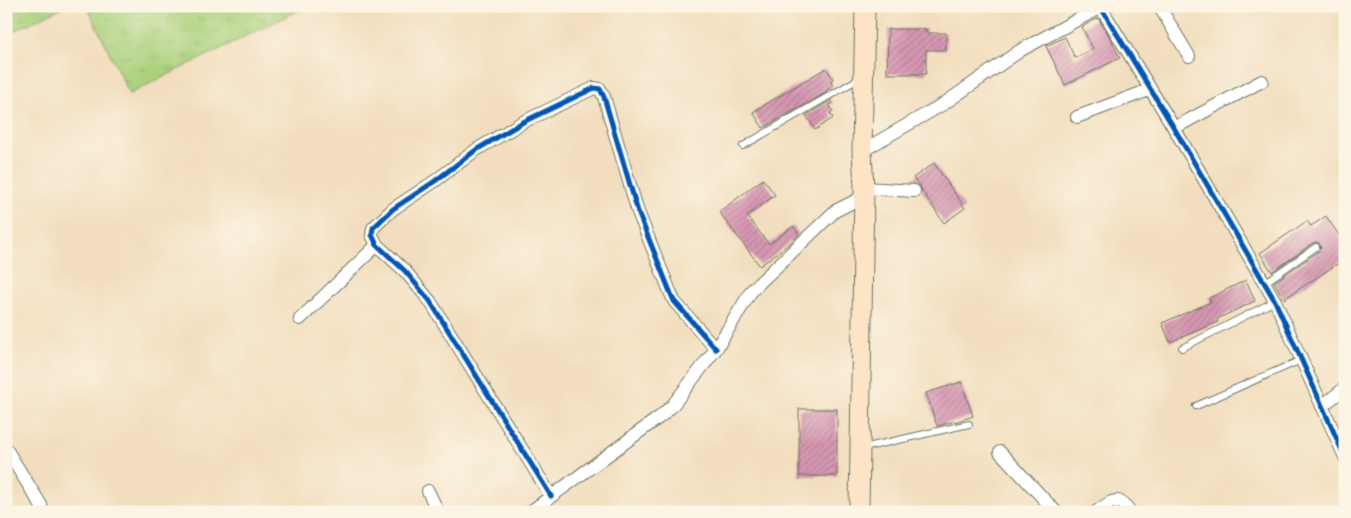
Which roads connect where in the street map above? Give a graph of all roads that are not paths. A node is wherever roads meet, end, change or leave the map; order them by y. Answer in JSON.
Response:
{"nodes":[{"id":1,"x":865,"y":6,"type":"edge"},
{"id":2,"x":1159,"y":6,"type":"edge"},
{"id":3,"x":1101,"y":7,"type":"edge"},
{"id":4,"x":1190,"y":56,"type":"dead end"},
{"id":5,"x":864,"y":76,"type":"junction"},
{"id":6,"x":1262,"y":81,"type":"dead end"},
{"id":7,"x":1150,"y":90,"type":"junction"},
{"id":8,"x":1078,"y":117,"type":"dead end"},
{"id":9,"x":1174,"y":128,"type":"junction"},
{"id":10,"x":743,"y":146,"type":"dead end"},
{"id":11,"x":862,"y":151,"type":"junction"},
{"id":12,"x":914,"y":191,"type":"dead end"},
{"id":13,"x":864,"y":192,"type":"junction"},
{"id":14,"x":377,"y":245,"type":"junction"},
{"id":15,"x":1316,"y":247,"type":"dead end"},
{"id":16,"x":1264,"y":283,"type":"junction"},
{"id":17,"x":1275,"y":301,"type":"junction"},
{"id":18,"x":300,"y":319,"type":"dead end"},
{"id":19,"x":1182,"y":348,"type":"dead end"},
{"id":20,"x":716,"y":349,"type":"junction"},
{"id":21,"x":1301,"y":360,"type":"junction"},
{"id":22,"x":1345,"y":388,"type":"edge"},
{"id":23,"x":1196,"y":406,"type":"dead end"},
{"id":24,"x":1322,"y":406,"type":"junction"},
{"id":25,"x":969,"y":424,"type":"dead end"},
{"id":26,"x":6,"y":449,"type":"edge"},
{"id":27,"x":859,"y":449,"type":"junction"},
{"id":28,"x":1000,"y":452,"type":"dead end"},
{"id":29,"x":1345,"y":457,"type":"edge"},
{"id":30,"x":428,"y":491,"type":"dead end"},
{"id":31,"x":551,"y":496,"type":"junction"},
{"id":32,"x":42,"y":512,"type":"edge"},
{"id":33,"x":438,"y":512,"type":"edge"},
{"id":34,"x":530,"y":512,"type":"edge"},
{"id":35,"x":859,"y":512,"type":"edge"},
{"id":36,"x":1056,"y":512,"type":"edge"},
{"id":37,"x":1096,"y":512,"type":"edge"},
{"id":38,"x":1130,"y":512,"type":"edge"}],
"edges":[{"from":1,"to":5,"type":"street"},
{"from":2,"to":4,"type":"street"},
{"from":3,"to":7,"type":"street"},
{"from":3,"to":11,"type":"street"},
{"from":5,"to":10,"type":"lane"},
{"from":5,"to":11,"type":"street"},
{"from":6,"to":9,"type":"street"},
{"from":7,"to":8,"type":"street"},
{"from":7,"to":9,"type":"street"},
{"from":9,"to":16,"type":"street"},
{"from":11,"to":13,"type":"street"},
{"from":12,"to":13,"type":"street"},
{"from":13,"to":20,"type":"street"},
{"from":13,"to":27,"type":"street"},
{"from":14,"to":18,"type":"street"},
{"from":14,"to":20,"type":"street"},
{"from":14,"to":31,"type":"street"},
{"from":15,"to":16,"type":"lane"},
{"from":16,"to":17,"type":"street"},
{"from":17,"to":19,"type":"lane"},
{"from":17,"to":21,"type":"street"},
{"from":20,"to":31,"type":"street"},
{"from":21,"to":23,"type":"lane"},
{"from":21,"to":24,"type":"street"},
{"from":22,"to":24,"type":"street"},
{"from":24,"to":29,"type":"street"},
{"from":25,"to":27,"type":"lane"},
{"from":26,"to":32,"type":"street"},
{"from":27,"to":35,"type":"street"},
{"from":28,"to":36,"type":"street"},
{"from":30,"to":33,"type":"street"},
{"from":31,"to":34,"type":"street"},
{"from":37,"to":38,"type":"street"}]}
